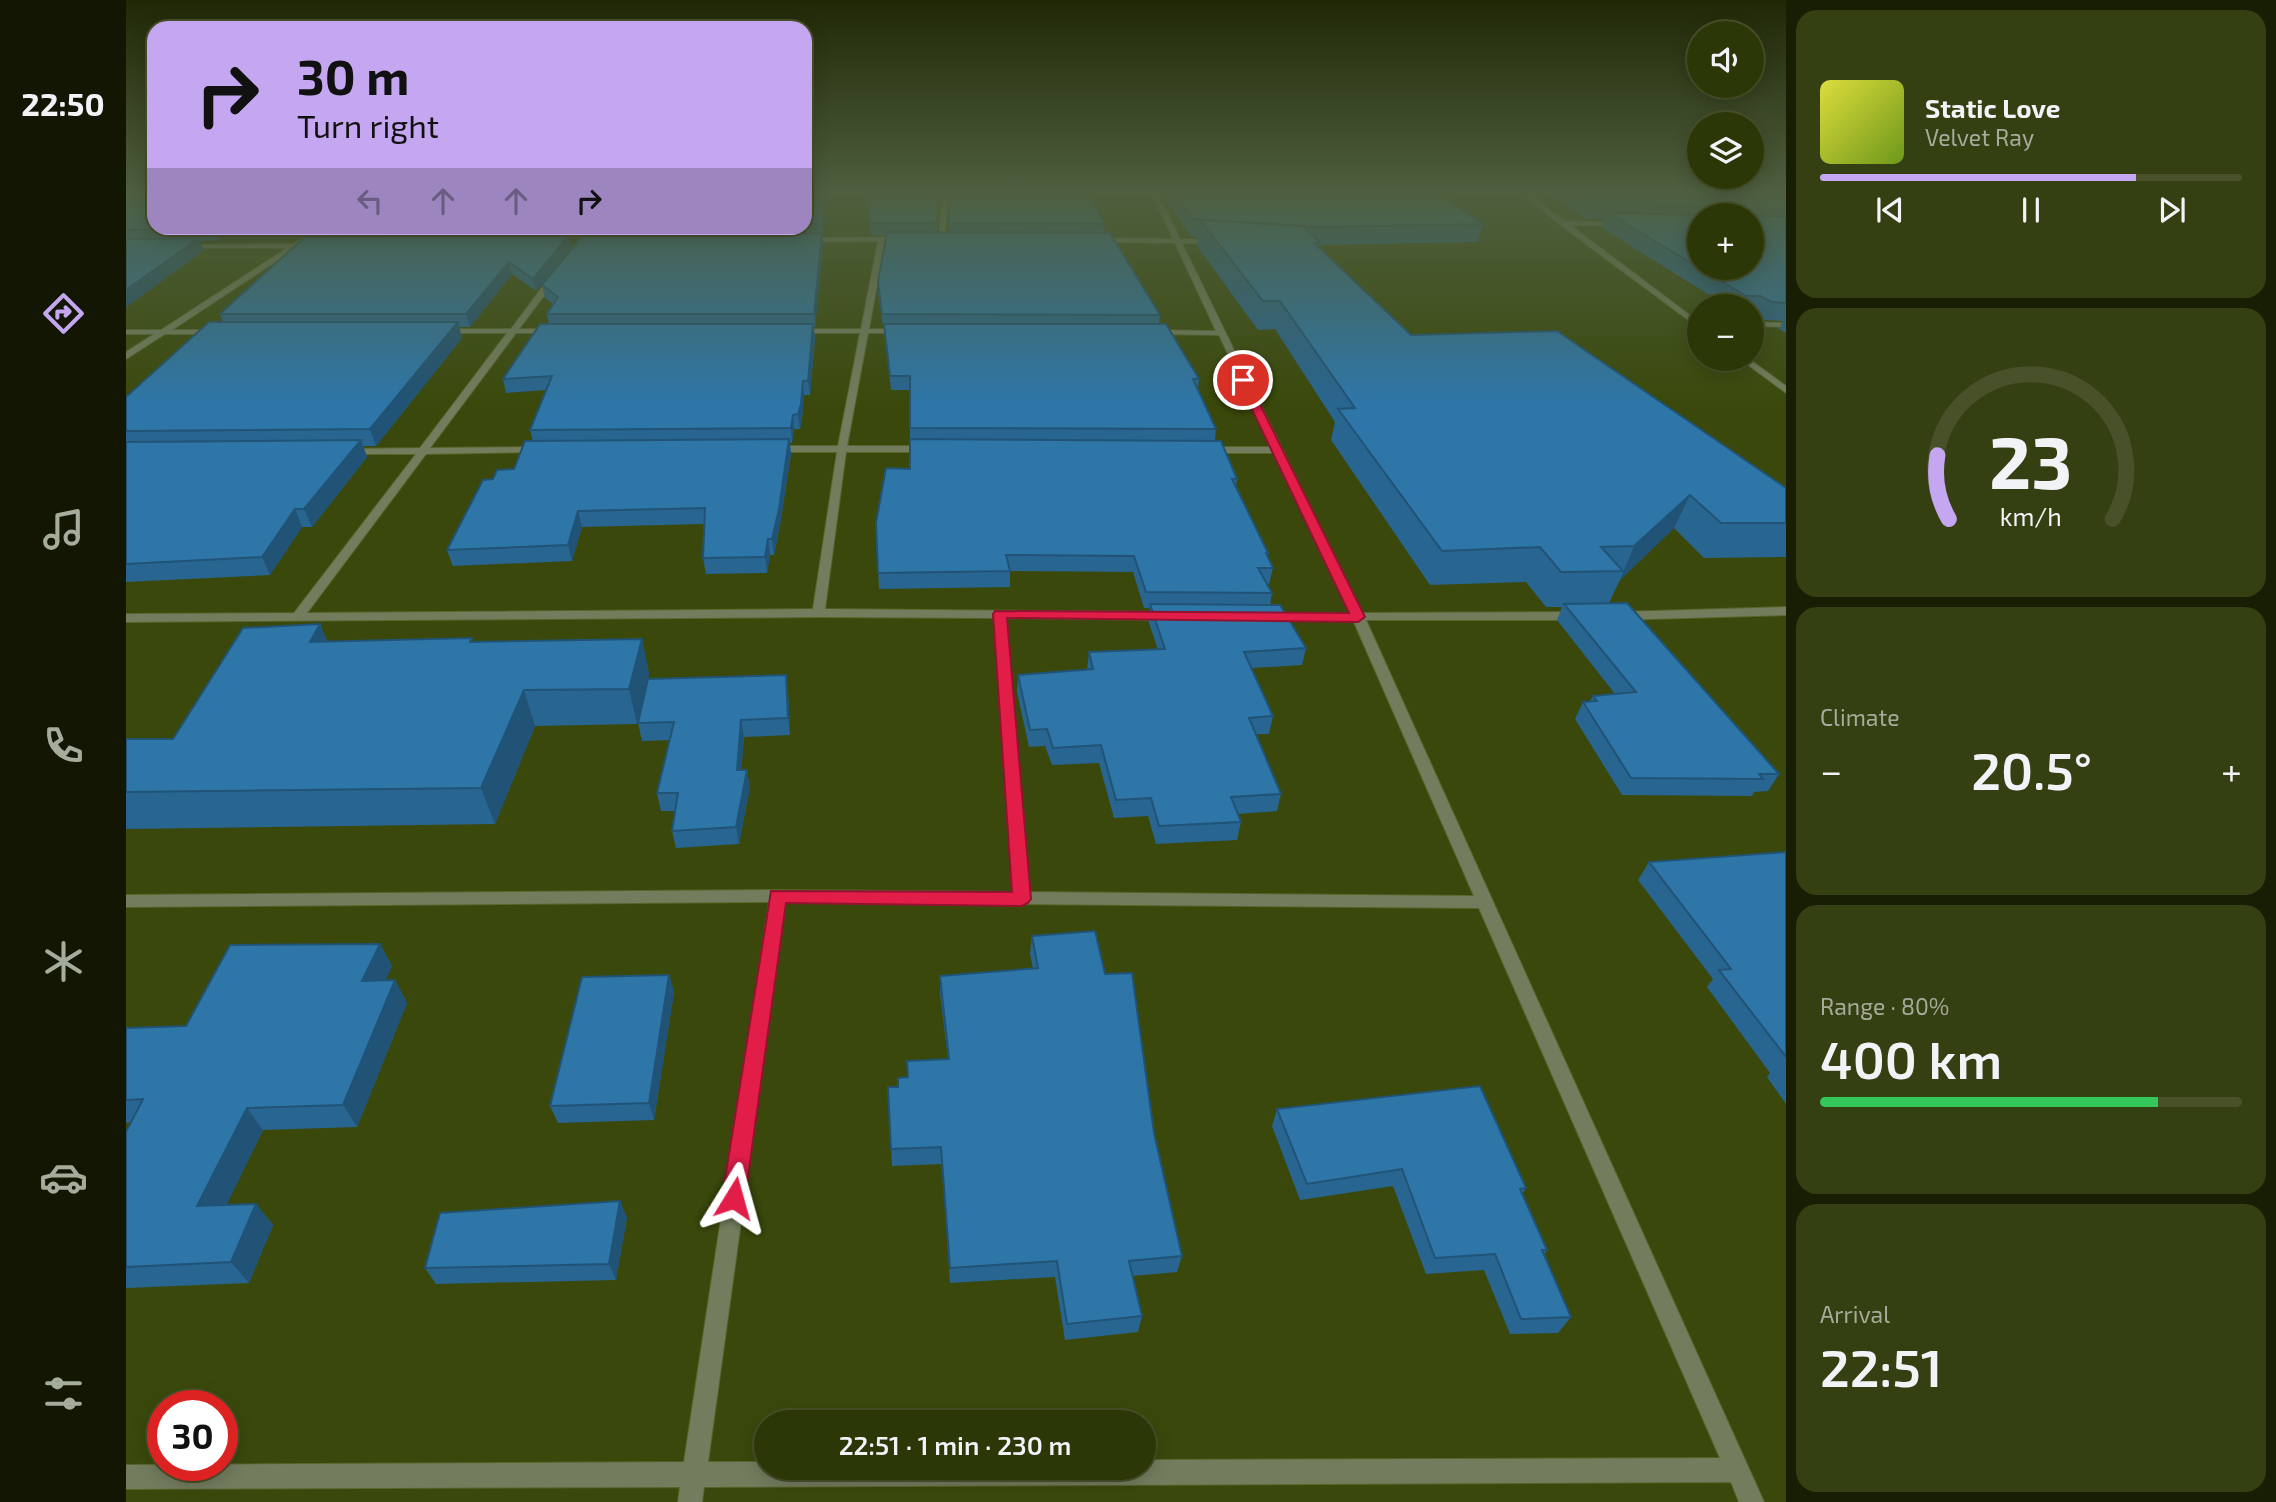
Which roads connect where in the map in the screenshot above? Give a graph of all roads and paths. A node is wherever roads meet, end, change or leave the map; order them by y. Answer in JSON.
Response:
{"nodes":[{"id":1,"x":272,"y":262,"type":"edge"},
{"id":2,"x":878,"y":262,"type":"edge"},
{"id":3,"x":1187,"y":262,"type":"edge"},
{"id":4,"x":1613,"y":262,"type":"edge"},
{"id":5,"x":558,"y":272,"type":"edge"},
{"id":6,"x":1687,"y":316,"type":"edge"},
{"id":7,"x":1764,"y":324,"type":"edge"},
{"id":8,"x":1786,"y":325,"type":"edge"},
{"id":9,"x":430,"y":331,"type":"edge"},
{"id":10,"x":511,"y":331,"type":"junction"},
{"id":11,"x":566,"y":331,"type":"edge"},
{"id":12,"x":783,"y":331,"type":"edge"},
{"id":13,"x":865,"y":331,"type":"junction"},
{"id":14,"x":906,"y":331,"type":"edge"},
{"id":15,"x":126,"y":332,"type":"edge"},
{"id":16,"x":161,"y":332,"type":"junction"},
{"id":17,"x":228,"y":332,"type":"edge"},
{"id":18,"x":1138,"y":332,"type":"edge"},
{"id":19,"x":1220,"y":333,"type":"junction"},
{"id":20,"x":126,"y":356,"type":"edge"},
{"id":21,"x":1760,"y":371,"type":"edge"},
{"id":22,"x":1786,"y":390,"type":"edge"},
{"id":23,"x":842,"y":448,"type":"junction"},
{"id":24,"x":760,"y":449,"type":"edge"},
{"id":25,"x":937,"y":449,"type":"edge"},
{"id":26,"x":557,"y":450,"type":"edge"},
{"id":27,"x":1195,"y":450,"type":"edge"},
{"id":28,"x":1277,"y":450,"type":"junction"},
{"id":29,"x":341,"y":451,"type":"edge"},
{"id":30,"x":422,"y":451,"type":"junction"},
{"id":31,"x":1786,"y":611,"type":"edge"},
{"id":32,"x":819,"y":613,"type":"junction"},
{"id":33,"x":1000,"y":614,"type":"junction"},
{"id":34,"x":299,"y":615,"type":"junction"},
{"id":35,"x":1179,"y":616,"type":"edge"},
{"id":36,"x":1593,"y":616,"type":"edge"},
{"id":37,"x":1607,"y":616,"type":"edge"},
{"id":38,"x":1261,"y":617,"type":"edge"},
{"id":39,"x":1358,"y":617,"type":"junction"},
{"id":40,"x":129,"y":621,"type":"edge"},
{"id":41,"x":778,"y":896,"type":"junction"},
{"id":42,"x":1022,"y":899,"type":"junction"},
{"id":43,"x":126,"y":901,"type":"edge"},
{"id":44,"x":1483,"y":902,"type":"junction"},
{"id":45,"x":1738,"y":1470,"type":"junction"},
{"id":46,"x":694,"y":1472,"type":"junction"},
{"id":47,"x":126,"y":1477,"type":"edge"},
{"id":48,"x":690,"y":1502,"type":"edge"},
{"id":49,"x":1752,"y":1502,"type":"edge"}],
"edges":[{"from":1,"to":16,"type":"street"},
{"from":2,"to":13,"type":"street"},
{"from":3,"to":19,"type":"street"},
{"from":4,"to":6,"type":"street"},
{"from":5,"to":10,"type":"street"},
{"from":7,"to":8,"type":"street"},
{"from":9,"to":10,"type":"street"},
{"from":10,"to":11,"type":"street"},
{"from":10,"to":30,"type":"street"},
{"from":12,"to":13,"type":"street"},
{"from":13,"to":14,"type":"street"},
{"from":13,"to":23,"type":"street"},
{"from":15,"to":16,"type":"street"},
{"from":16,"to":17,"type":"street"},
{"from":16,"to":20,"type":"street"},
{"from":18,"to":19,"type":"street"},
{"from":19,"to":28,"type":"street"},
{"from":21,"to":22,"type":"street"},
{"from":23,"to":24,"type":"street"},
{"from":23,"to":25,"type":"street"},
{"from":23,"to":32,"type":"street"},
{"from":26,"to":30,"type":"street"},
{"from":27,"to":28,"type":"street"},
{"from":28,"to":39,"type":"street"},
{"from":29,"to":30,"type":"street"},
{"from":30,"to":34,"type":"street"},
{"from":31,"to":37,"type":"street"},
{"from":32,"to":33,"type":"street"},
{"from":32,"to":34,"type":"street"},
{"from":33,"to":35,"type":"street"},
{"from":33,"to":42,"type":"street"},
{"from":34,"to":40,"type":"street"},
{"from":36,"to":39,"type":"street"},
{"from":38,"to":39,"type":"street"},
{"from":39,"to":44,"type":"street"},
{"from":41,"to":42,"type":"street"},
{"from":41,"to":43,"type":"street"},
{"from":41,"to":46,"type":"street"},
{"from":42,"to":44,"type":"street"},
{"from":44,"to":45,"type":"street"},
{"from":45,"to":46,"type":"street"},
{"from":45,"to":49,"type":"street"},
{"from":46,"to":47,"type":"street"},
{"from":46,"to":48,"type":"street"}]}
